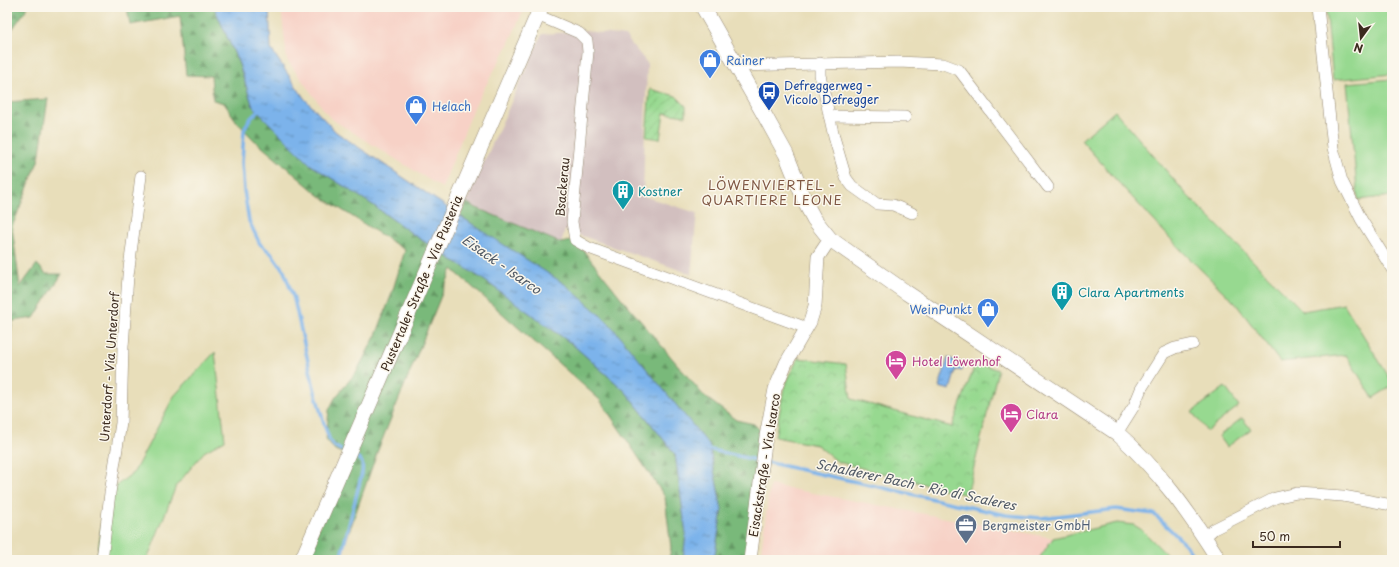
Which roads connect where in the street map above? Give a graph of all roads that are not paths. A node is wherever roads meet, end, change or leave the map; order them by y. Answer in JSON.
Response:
{"nodes":[{"id":1,"x":703,"y":7,"type":"edge"},
{"id":2,"x":1318,"y":7,"type":"edge"},
{"id":3,"x":539,"y":11,"type":"edge"},
{"id":4,"x":820,"y":63,"type":"junction"},
{"id":5,"x":737,"y":66,"type":"junction"},
{"id":6,"x":830,"y":116,"type":"junction"},
{"id":7,"x":905,"y":117,"type":"dead end"},
{"id":8,"x":141,"y":176,"type":"dead end"},
{"id":9,"x":1048,"y":187,"type":"dead end"},
{"id":10,"x":912,"y":214,"type":"dead end"},
{"id":11,"x":830,"y":239,"type":"junction"},
{"id":12,"x":1392,"y":269,"type":"edge"},
{"id":13,"x":807,"y":328,"type":"junction"},
{"id":14,"x":1193,"y":344,"type":"dead end"},
{"id":15,"x":1117,"y":433,"type":"junction"},
{"id":16,"x":1392,"y":505,"type":"edge"},
{"id":17,"x":1205,"y":537,"type":"junction"},
{"id":18,"x":102,"y":560,"type":"edge"},
{"id":19,"x":302,"y":560,"type":"edge"},
{"id":20,"x":750,"y":560,"type":"edge"},
{"id":21,"x":1219,"y":560,"type":"edge"}],
"edges":[{"from":1,"to":5,"type":"main road"},
{"from":2,"to":12,"type":"street"},
{"from":3,"to":13,"type":"street","name":"Bsackerau"},
{"from":3,"to":19,"type":"main road","name":"Pustertaler Straße - Via Pusteria"},
{"from":4,"to":5,"type":"street"},
{"from":4,"to":6,"type":"street"},
{"from":4,"to":9,"type":"street"},
{"from":5,"to":11,"type":"main road"},
{"from":6,"to":7,"type":"street"},
{"from":6,"to":10,"type":"street"},
{"from":8,"to":18,"type":"street","name":"Unterdorf - Via Unterdorf"},
{"from":11,"to":13,"type":"street","name":"Eisackstraße - Via Isarco"},
{"from":11,"to":15,"type":"main road"},
{"from":13,"to":20,"type":"street","name":"Eisackstraße - Via Isarco"},
{"from":14,"to":15,"type":"street"},
{"from":15,"to":17,"type":"main road"},
{"from":16,"to":17,"type":"street"},
{"from":17,"to":21,"type":"main road"}]}
